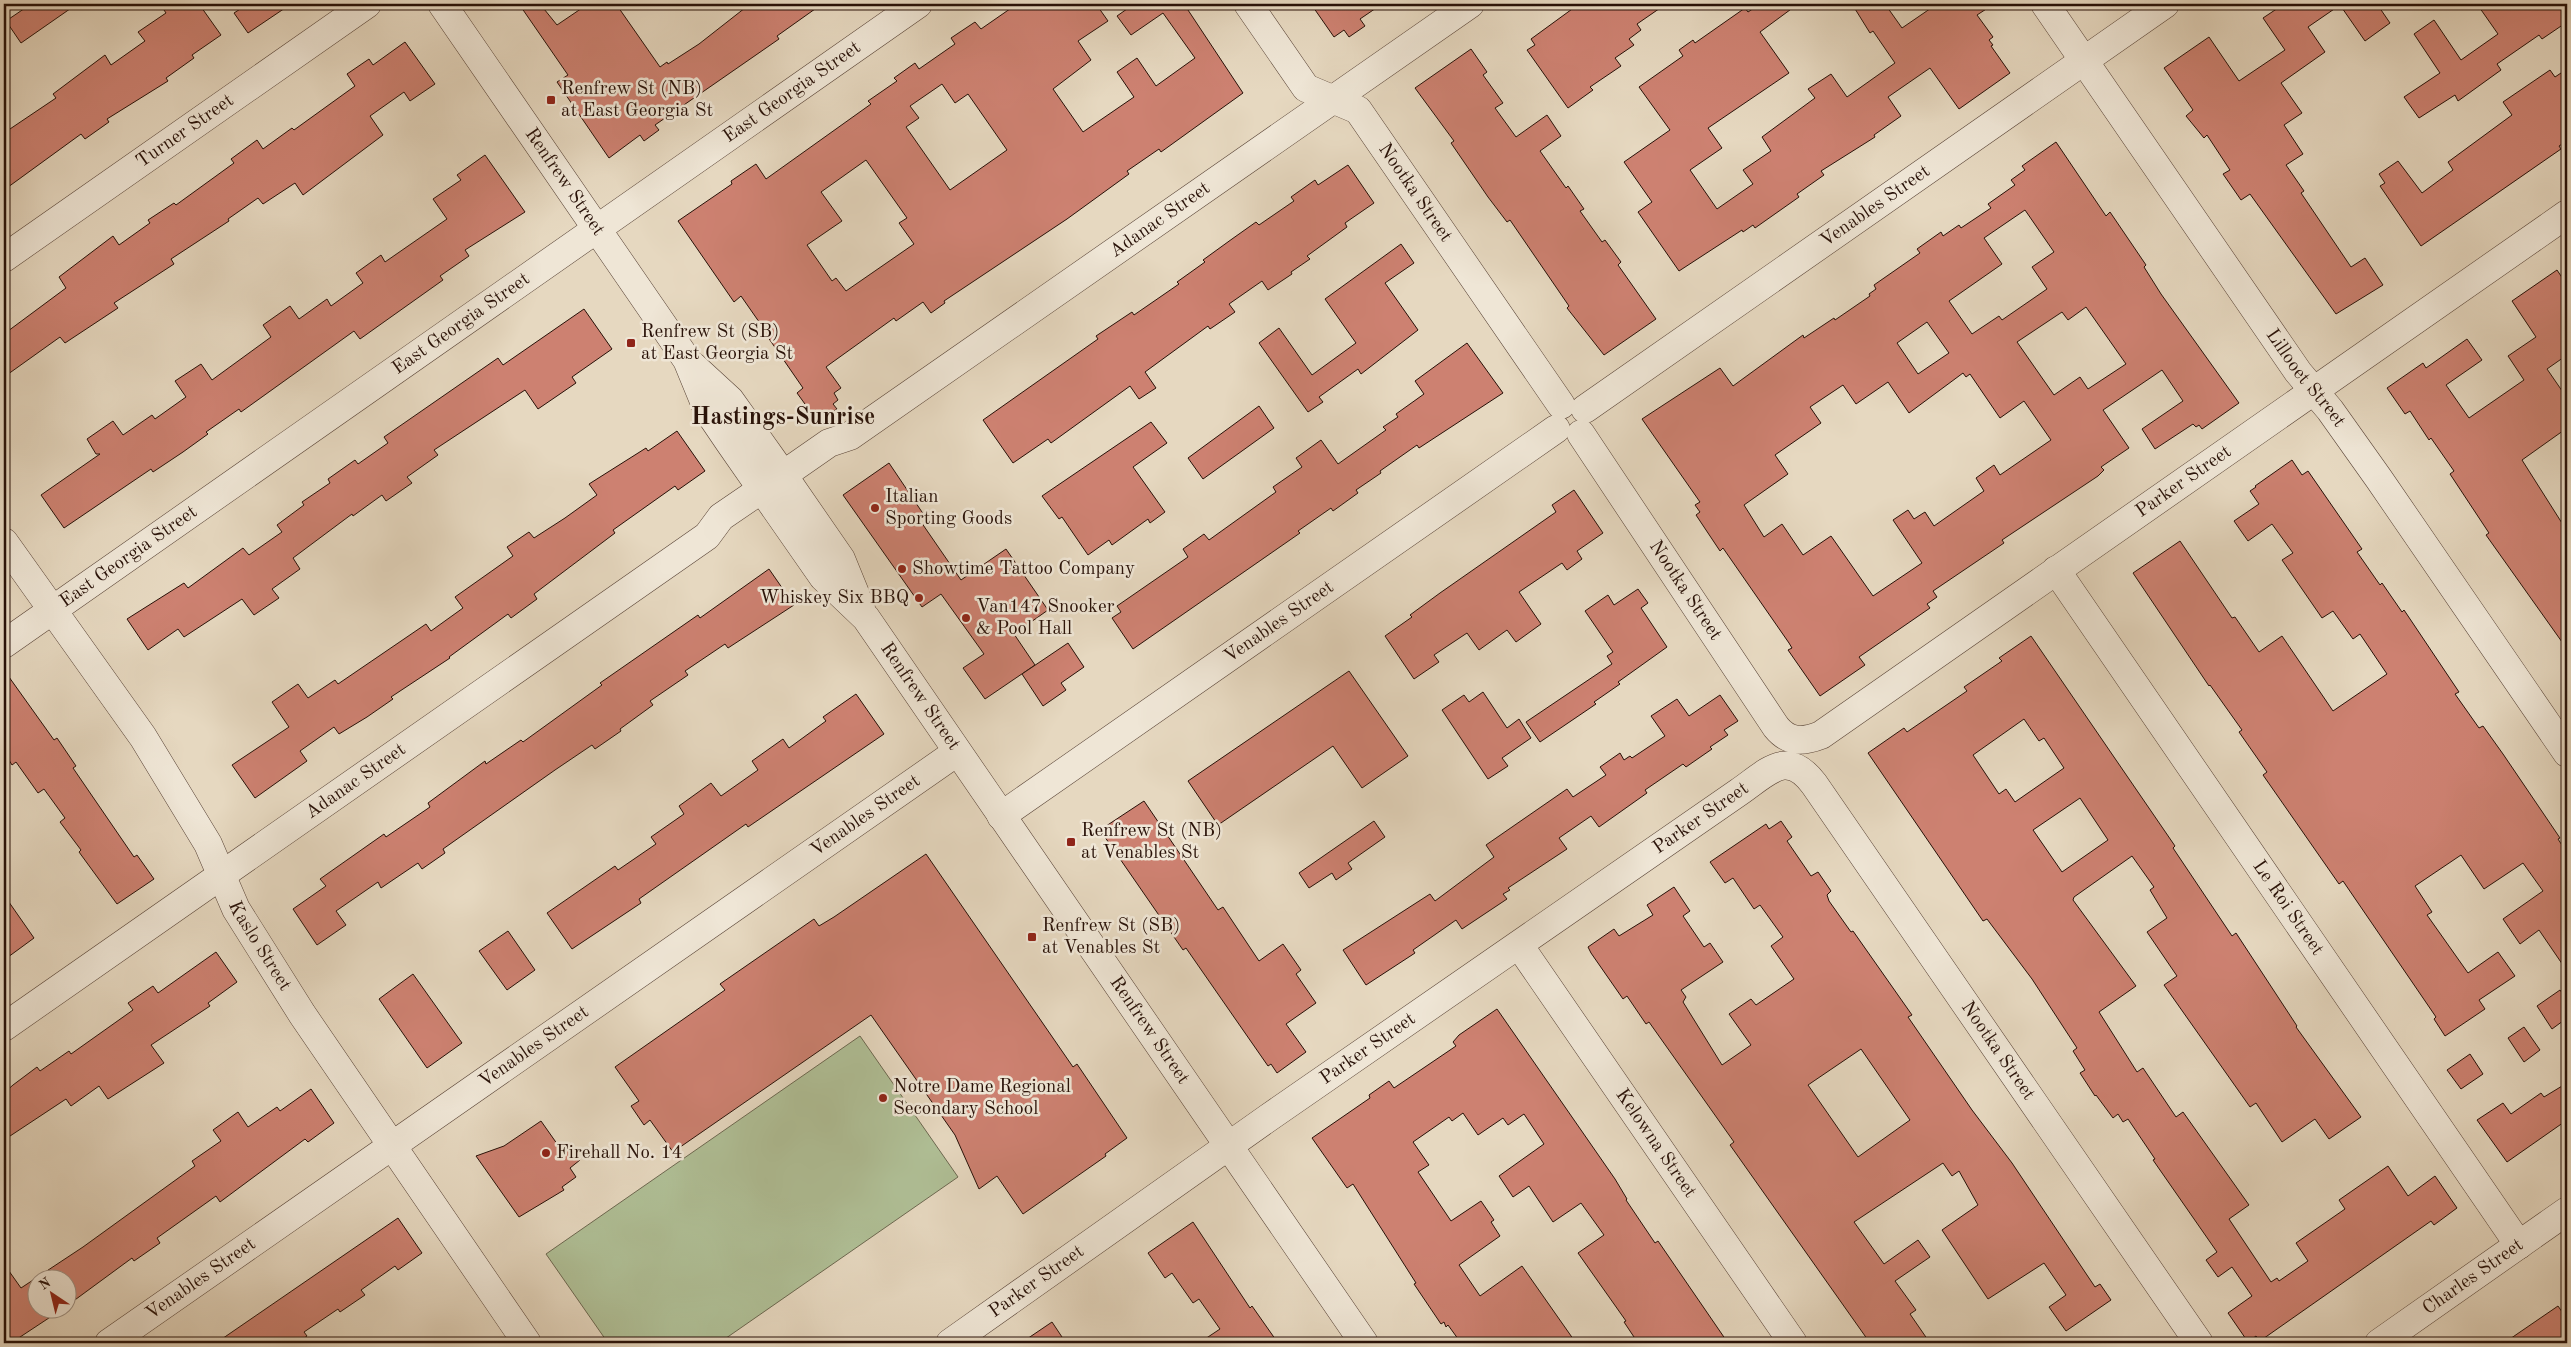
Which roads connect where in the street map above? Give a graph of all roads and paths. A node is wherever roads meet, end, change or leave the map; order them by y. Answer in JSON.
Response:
{"nodes":[{"id":1,"x":367,"y":4,"type":"edge"},
{"id":2,"x":442,"y":4,"type":"edge"},
{"id":3,"x":918,"y":4,"type":"edge"},
{"id":4,"x":1248,"y":4,"type":"edge"},
{"id":5,"x":1470,"y":4,"type":"edge"},
{"id":6,"x":2046,"y":4,"type":"edge"},
{"id":7,"x":2166,"y":4,"type":"edge"},
{"id":8,"x":2084,"y":60,"type":"junction"},
{"id":9,"x":1334,"y":100,"type":"junction"},
{"id":10,"x":2567,"y":214,"type":"edge"},
{"id":11,"x":596,"y":228,"type":"junction"},
{"id":12,"x":4,"y":258,"type":"edge"},
{"id":13,"x":2315,"y":391,"type":"junction"},
{"id":14,"x":1570,"y":419,"type":"junction"},
{"id":15,"x":776,"y":488,"type":"junction"},
{"id":16,"x":4,"y":542,"type":"edge"},
{"id":17,"x":2056,"y":570,"type":"junction"},
{"id":18,"x":52,"y":610,"type":"junction"},
{"id":19,"x":4,"y":644,"type":"edge"},
{"id":20,"x":957,"y":752,"type":"junction"},
{"id":21,"x":1794,"y":752,"type":"junction"},
{"id":22,"x":2567,"y":753,"type":"edge"},
{"id":23,"x":1001,"y":816,"type":"junction"},
{"id":24,"x":221,"y":875,"type":"junction"},
{"id":25,"x":1519,"y":945,"type":"junction"},
{"id":26,"x":4,"y":1027,"type":"edge"},
{"id":27,"x":391,"y":1146,"type":"junction"},
{"id":28,"x":1227,"y":1147,"type":"junction"},
{"id":29,"x":2567,"y":1211,"type":"edge"},
{"id":30,"x":2519,"y":1245,"type":"junction"},
{"id":31,"x":109,"y":1343,"type":"edge"},
{"id":32,"x":527,"y":1343,"type":"edge"},
{"id":33,"x":950,"y":1343,"type":"edge"},
{"id":34,"x":1364,"y":1343,"type":"edge"},
{"id":35,"x":1793,"y":1343,"type":"edge"},
{"id":36,"x":2199,"y":1343,"type":"edge"},
{"id":37,"x":2379,"y":1343,"type":"edge"}],
"edges":[{"from":1,"to":12,"type":"street","name":"Turner Street"},
{"from":2,"to":11,"type":"street","name":"Renfrew Street"},
{"from":3,"to":11,"type":"street","name":"East Georgia Street"},
{"from":4,"to":9,"type":"street","name":"Nootka Street"},
{"from":5,"to":9,"type":"street","name":"Adanac Street"},
{"from":6,"to":8,"type":"street","name":"Lillooet Street"},
{"from":7,"to":8,"type":"street","name":"Venables Street"},
{"from":8,"to":13,"type":"street","name":"Lillooet Street"},
{"from":8,"to":14,"type":"street","name":"Venables Street"},
{"from":9,"to":14,"type":"street","name":"Nootka Street"},
{"from":9,"to":15,"type":"street","name":"Adanac Street"},
{"from":10,"to":13,"type":"street","name":"Parker Street"},
{"from":11,"to":15,"type":"street","name":"Renfrew Street"},
{"from":11,"to":18,"type":"street","name":"East Georgia Street"},
{"from":13,"to":17,"type":"street","name":"Parker Street"},
{"from":13,"to":22,"type":"street","name":"Lillooet Street"},
{"from":14,"to":21,"type":"street","name":"Nootka Street"},
{"from":14,"to":23,"type":"street","name":"Venables Street"},
{"from":15,"to":20,"type":"street","name":"Renfrew Street"},
{"from":15,"to":24,"type":"street","name":"Adanac Street"},
{"from":16,"to":18,"type":"street","name":"Kaslo Street"},
{"from":17,"to":21,"type":"street","name":"Parker Street"},
{"from":17,"to":30,"type":"street","name":"Le Roi Street"},
{"from":18,"to":19,"type":"street","name":"East Georgia Street"},
{"from":18,"to":24,"type":"street","name":"Kaslo Street"},
{"from":20,"to":23,"type":"street","name":"Renfrew Street"},
{"from":20,"to":27,"type":"street","name":"Venables Street"},
{"from":21,"to":25,"type":"street","name":"Parker Street"},
{"from":21,"to":36,"type":"street","name":"Nootka Street"},
{"from":23,"to":28,"type":"street","name":"Renfrew Street"},
{"from":24,"to":26,"type":"street","name":"Adanac Street"},
{"from":24,"to":27,"type":"street","name":"Kaslo Street"},
{"from":25,"to":28,"type":"street","name":"Parker Street"},
{"from":25,"to":35,"type":"street","name":"Kelowna Street"},
{"from":27,"to":31,"type":"street","name":"Venables Street"},
{"from":27,"to":32,"type":"street","name":"Kaslo Street"},
{"from":28,"to":33,"type":"street","name":"Parker Street"},
{"from":28,"to":34,"type":"street","name":"Renfrew Street"},
{"from":29,"to":30,"type":"street","name":"Charles Street"},
{"from":30,"to":37,"type":"street","name":"Charles Street"}]}
